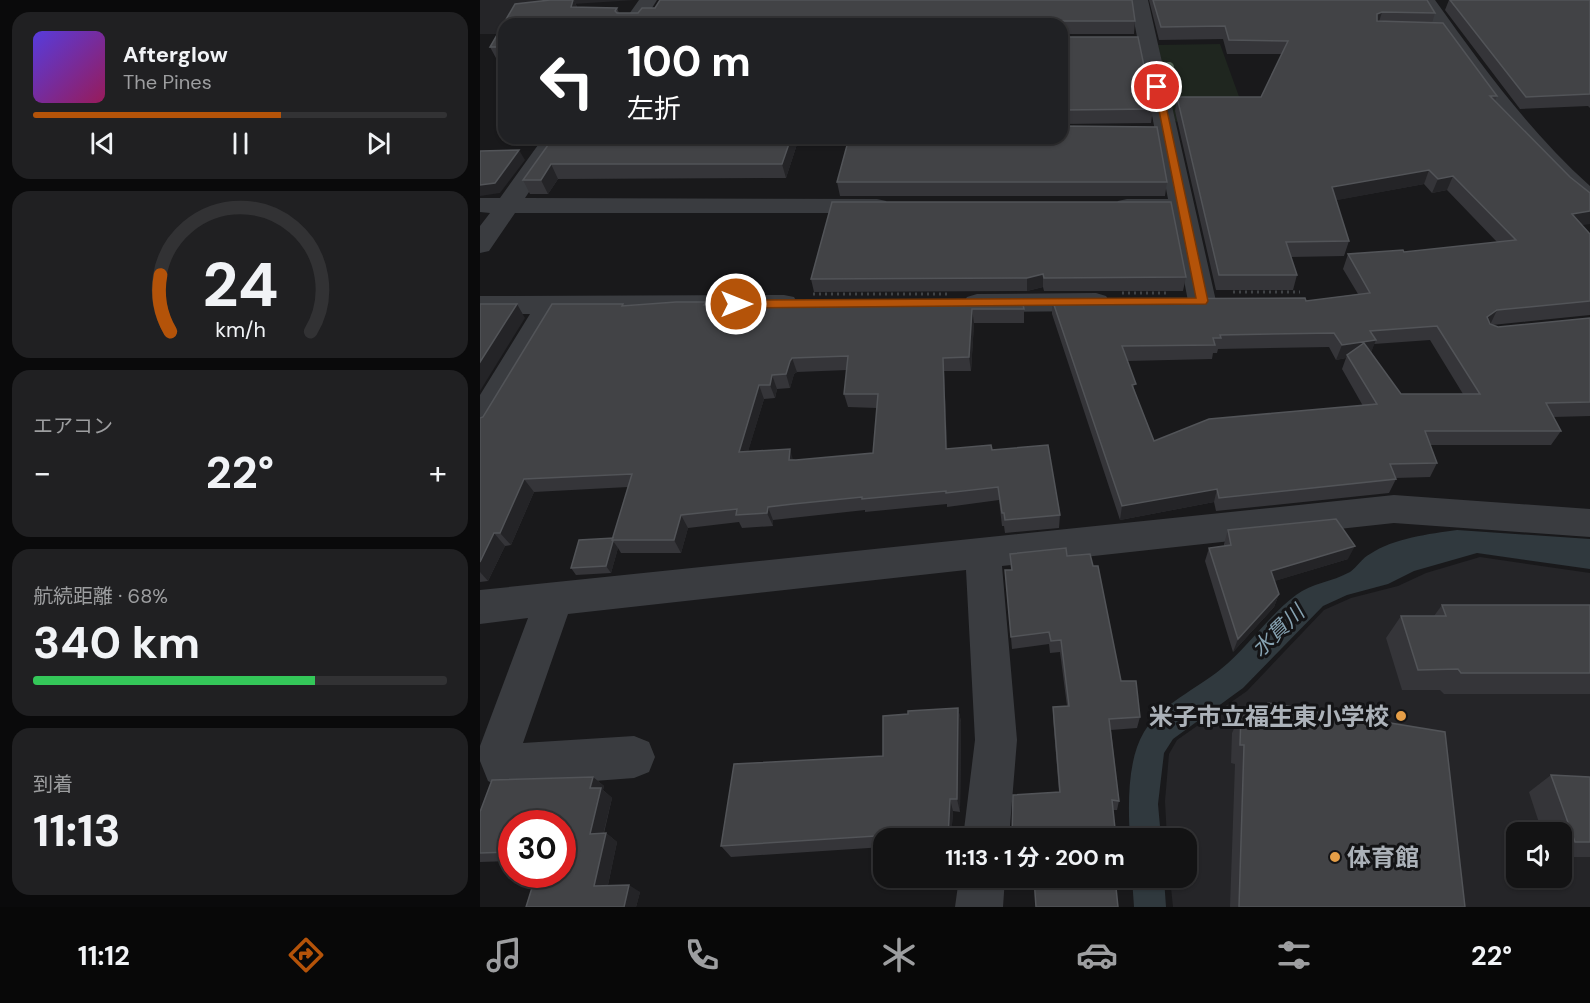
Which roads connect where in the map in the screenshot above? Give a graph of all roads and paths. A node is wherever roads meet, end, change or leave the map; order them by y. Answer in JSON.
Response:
{"nodes":[{"id":1,"x":648,"y":0,"type":"edge"},
{"id":2,"x":1139,"y":0,"type":"edge"},
{"id":3,"x":1434,"y":2,"type":"edge"},
{"id":4,"x":636,"y":18,"type":"edge"},
{"id":5,"x":1144,"y":132,"type":"edge"},
{"id":6,"x":1167,"y":132,"type":"junction"},
{"id":7,"x":550,"y":144,"type":"edge"},
{"id":8,"x":1579,"y":180,"type":"edge"},
{"id":9,"x":1590,"y":199,"type":"edge"},
{"id":10,"x":480,"y":205,"type":"edge"},
{"id":11,"x":898,"y":206,"type":"edge"},
{"id":12,"x":1099,"y":206,"type":"edge"},
{"id":13,"x":1181,"y":206,"type":"junction"},
{"id":14,"x":506,"y":207,"type":"junction"},
{"id":15,"x":480,"y":245,"type":"edge"},
{"id":16,"x":1300,"y":292,"type":"dead end"},
{"id":17,"x":1120,"y":297,"type":"joint"},
{"id":18,"x":953,"y":298,"type":"joint"},
{"id":19,"x":1202,"y":298,"type":"junction"},
{"id":20,"x":811,"y":299,"type":"joint"},
{"id":21,"x":480,"y":305,"type":"edge"},
{"id":22,"x":550,"y":305,"type":"junction"},
{"id":23,"x":480,"y":421,"type":"edge"},
{"id":24,"x":1590,"y":523,"type":"edge"},
{"id":25,"x":982,"y":552,"type":"junction"},
{"id":26,"x":554,"y":600,"type":"junction"},
{"id":27,"x":480,"y":607,"type":"edge"},
{"id":28,"x":634,"y":757,"type":"dead end"},
{"id":29,"x":987,"y":828,"type":"edge"},
{"id":30,"x":981,"y":888,"type":"edge"},
{"id":31,"x":979,"y":907,"type":"edge"}],
"edges":[{"from":1,"to":4,"type":"street"},
{"from":2,"to":6,"type":"street"},
{"from":3,"to":8,"type":"street"},
{"from":5,"to":6,"type":"street"},
{"from":6,"to":13,"type":"street"},
{"from":7,"to":14,"type":"street"},
{"from":8,"to":9,"type":"street"},
{"from":10,"to":14,"type":"street"},
{"from":11,"to":14,"type":"street"},
{"from":12,"to":13,"type":"street"},
{"from":13,"to":19,"type":"street"},
{"from":14,"to":15,"type":"street"},
{"from":16,"to":19,"type":"path"},
{"from":17,"to":18,"type":"street"},
{"from":17,"to":19,"type":"path"},
{"from":18,"to":20,"type":"path"},
{"from":20,"to":22,"type":"street"},
{"from":21,"to":22,"type":"street"},
{"from":22,"to":23,"type":"street"},
{"from":24,"to":25,"type":"street"},
{"from":25,"to":26,"type":"street"},
{"from":25,"to":29,"type":"street"},
{"from":26,"to":27,"type":"street"},
{"from":26,"to":28,"type":"street"},
{"from":30,"to":31,"type":"street"}]}
